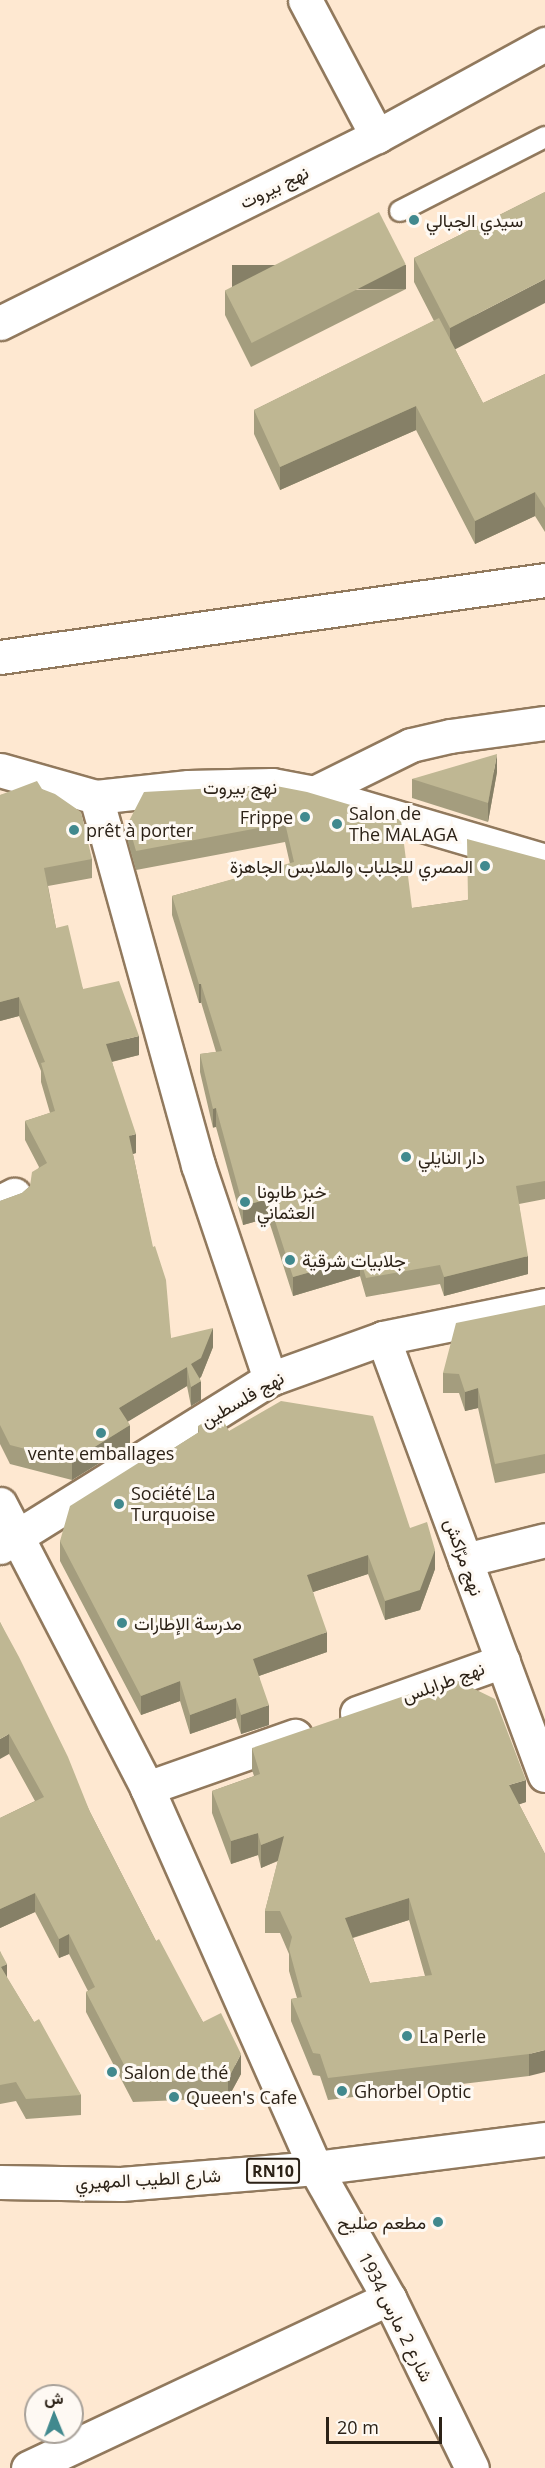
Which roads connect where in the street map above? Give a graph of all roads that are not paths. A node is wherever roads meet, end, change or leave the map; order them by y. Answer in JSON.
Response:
{"nodes":[{"id":1,"x":305,"y":0,"type":"edge"},
{"id":2,"x":545,"y":44,"type":"edge"},
{"id":3,"x":377,"y":136,"type":"junction"},
{"id":4,"x":545,"y":137,"type":"edge"},
{"id":5,"x":400,"y":212,"type":"dead end"},
{"id":6,"x":0,"y":323,"type":"edge"},
{"id":7,"x":545,"y":580,"type":"edge"},
{"id":8,"x":0,"y":657,"type":"edge"},
{"id":9,"x":545,"y":723,"type":"edge"},
{"id":10,"x":2,"y":774,"type":"edge"},
{"id":11,"x":314,"y":793,"type":"junction"},
{"id":12,"x":96,"y":797,"type":"junction"},
{"id":13,"x":545,"y":861,"type":"edge"},
{"id":14,"x":545,"y":1305,"type":"edge"},
{"id":15,"x":383,"y":1338,"type":"junction"},
{"id":16,"x":270,"y":1379,"type":"junction"},
{"id":17,"x":0,"y":1504,"type":"edge"},
{"id":18,"x":545,"y":1540,"type":"edge"},
{"id":19,"x":9,"y":1542,"type":"edge"},
{"id":20,"x":465,"y":1560,"type":"junction"},
{"id":21,"x":503,"y":1661,"type":"junction"},
{"id":22,"x":545,"y":1775,"type":"edge"},
{"id":23,"x":147,"y":1788,"type":"junction"},
{"id":24,"x":545,"y":2139,"type":"edge"},
{"id":25,"x":315,"y":2168,"type":"junction"},
{"id":26,"x":0,"y":2182,"type":"edge"},
{"id":27,"x":389,"y":2298,"type":"junction"},
{"id":28,"x":28,"y":2468,"type":"edge"},
{"id":29,"x":472,"y":2468,"type":"edge"}],
"edges":[{"from":1,"to":3,"type":"street"},
{"from":2,"to":3,"type":"street","name":"نهج بيروت"},
{"from":3,"to":6,"type":"street","name":"نهج بيروت"},
{"from":4,"to":5,"type":"lane"},
{"from":7,"to":8,"type":"street"},
{"from":9,"to":11,"type":"street"},
{"from":10,"to":12,"type":"street","name":"نهج بيروت"},
{"from":11,"to":12,"type":"street","name":"نهج بيروت"},
{"from":11,"to":13,"type":"street","name":"نهج بيروت"},
{"from":12,"to":16,"type":"street"},
{"from":14,"to":15,"type":"street","name":"نهج فلسطين"},
{"from":15,"to":16,"type":"street","name":"نهج فلسطين"},
{"from":15,"to":20,"type":"street","name":"نهج مرّاكش"},
{"from":16,"to":19,"type":"street","name":"نهج فلسطين"},
{"from":17,"to":19,"type":"street","name":"شارع 2 مارس 1934"},
{"from":18,"to":20,"type":"street"},
{"from":19,"to":23,"type":"street","name":"شارع 2 مارس 1934"},
{"from":20,"to":21,"type":"street","name":"نهج مرّاكش"},
{"from":21,"to":22,"type":"street","name":"نهج مرّاكش"},
{"from":21,"to":23,"type":"street","name":"نهج طرابلس"},
{"from":23,"to":25,"type":"street","name":"شارع 2 مارس 1934"},
{"from":24,"to":25,"type":"street","name":"شارع الطيب المهيري","number":"RN10"},
{"from":25,"to":26,"type":"street","name":"شارع الطيب المهيري","number":"RN10"},
{"from":25,"to":27,"type":"street","name":"شارع 2 مارس 1934"},
{"from":27,"to":28,"type":"street"},
{"from":27,"to":29,"type":"street","name":"شارع 2 مارس 1934"}]}
